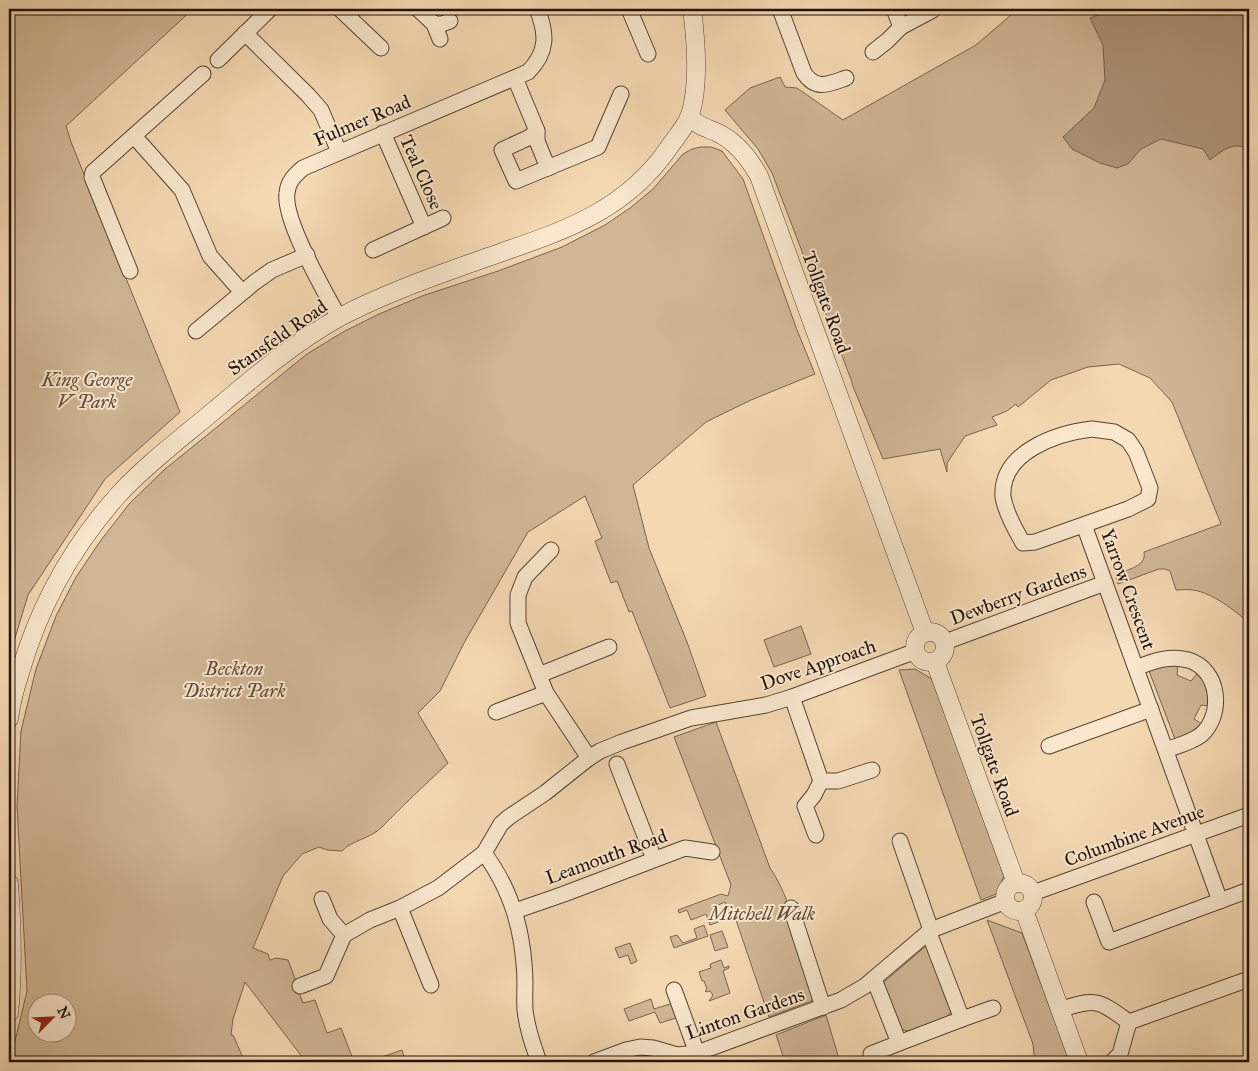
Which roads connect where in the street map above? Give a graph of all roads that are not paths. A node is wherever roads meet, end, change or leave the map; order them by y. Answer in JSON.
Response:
{"nodes":[{"id":1,"x":270,"y":9,"type":"edge"},
{"id":2,"x":340,"y":9,"type":"edge"},
{"id":3,"x":418,"y":9,"type":"edge"},
{"id":4,"x":537,"y":9,"type":"edge"},
{"id":5,"x":629,"y":9,"type":"edge"},
{"id":6,"x":692,"y":9,"type":"edge"},
{"id":7,"x":780,"y":9,"type":"edge"},
{"id":8,"x":894,"y":9,"type":"edge"},
{"id":9,"x":933,"y":10,"type":"edge"},
{"id":10,"x":450,"y":21,"type":"dead end"},
{"id":11,"x":434,"y":24,"type":"junction"},
{"id":12,"x":901,"y":27,"type":"junction"},
{"id":13,"x":246,"y":33,"type":"junction"},
{"id":14,"x":440,"y":39,"type":"dead end"},
{"id":15,"x":381,"y":48,"type":"dead end"},
{"id":16,"x":872,"y":52,"type":"dead end"},
{"id":17,"x":648,"y":54,"type":"dead end"},
{"id":18,"x":218,"y":60,"type":"dead end"},
{"id":19,"x":203,"y":74,"type":"dead end"},
{"id":20,"x":515,"y":78,"type":"junction"},
{"id":21,"x":846,"y":78,"type":"dead end"},
{"id":22,"x":621,"y":94,"type":"dead end"},
{"id":23,"x":689,"y":117,"type":"junction"},
{"id":24,"x":537,"y":131,"type":"junction"},
{"id":25,"x":383,"y":134,"type":"junction"},
{"id":26,"x":134,"y":136,"type":"junction"},
{"id":27,"x":339,"y":152,"type":"junction"},
{"id":28,"x":548,"y":168,"type":"junction"},
{"id":29,"x":443,"y":218,"type":"dead end"},
{"id":30,"x":424,"y":226,"type":"junction"},
{"id":31,"x":373,"y":250,"type":"dead end"},
{"id":32,"x":307,"y":255,"type":"junction"},
{"id":33,"x":130,"y":271,"type":"dead end"},
{"id":34,"x":242,"y":292,"type":"junction"},
{"id":35,"x":339,"y":318,"type":"junction"},
{"id":36,"x":196,"y":331,"type":"dead end"},
{"id":37,"x":1084,"y":525,"type":"junction"},
{"id":38,"x":550,"y":550,"type":"dead end"},
{"id":39,"x":1105,"y":583,"type":"junction"},
{"id":40,"x":925,"y":632,"type":"junction"},
{"id":41,"x":945,"y":642,"type":"junction"},
{"id":42,"x":609,"y":648,"type":"dead end"},
{"id":43,"x":916,"y":651,"type":"junction"},
{"id":44,"x":935,"y":662,"type":"junction"},
{"id":45,"x":1136,"y":668,"type":"junction"},
{"id":46,"x":539,"y":675,"type":"junction"},
{"id":47,"x":546,"y":693,"type":"junction"},
{"id":48,"x":792,"y":697,"type":"junction"},
{"id":49,"x":1151,"y":709,"type":"junction"},
{"id":50,"x":496,"y":712,"type":"dead end"},
{"id":51,"x":9,"y":719,"type":"edge"},
{"id":52,"x":1049,"y":746,"type":"dead end"},
{"id":53,"x":1166,"y":750,"type":"junction"},
{"id":54,"x":590,"y":758,"type":"junction"},
{"id":55,"x":617,"y":764,"type":"dead end"},
{"id":56,"x":872,"y":770,"type":"dead end"},
{"id":57,"x":821,"y":781,"type":"junction"},
{"id":58,"x":1249,"y":815,"type":"edge"},
{"id":59,"x":1196,"y":834,"type":"junction"},
{"id":60,"x":816,"y":835,"type":"dead end"},
{"id":61,"x":900,"y":841,"type":"dead end"},
{"id":62,"x":484,"y":852,"type":"junction"},
{"id":63,"x":712,"y":852,"type":"dead end"},
{"id":64,"x":654,"y":859,"type":"junction"},
{"id":65,"x":9,"y":883,"type":"edge"},
{"id":66,"x":1016,"y":883,"type":"junction"},
{"id":67,"x":1249,"y":890,"type":"edge"},
{"id":68,"x":1033,"y":893,"type":"junction"},
{"id":69,"x":322,"y":899,"type":"dead end"},
{"id":70,"x":1006,"y":901,"type":"junction"},
{"id":71,"x":1220,"y":901,"type":"junction"},
{"id":72,"x":1094,"y":902,"type":"dead end"},
{"id":73,"x":400,"y":908,"type":"junction"},
{"id":74,"x":791,"y":908,"type":"dead end"},
{"id":75,"x":1024,"y":910,"type":"junction"},
{"id":76,"x":515,"y":911,"type":"junction"},
{"id":77,"x":10,"y":918,"type":"edge"},
{"id":78,"x":930,"y":931,"type":"junction"},
{"id":79,"x":344,"y":935,"type":"junction"},
{"id":80,"x":874,"y":979,"type":"junction"},
{"id":81,"x":1249,"y":979,"type":"edge"},
{"id":82,"x":430,"y":985,"type":"dead end"},
{"id":83,"x":300,"y":986,"type":"dead end"},
{"id":84,"x":674,"y":990,"type":"dead end"},
{"id":85,"x":823,"y":1007,"type":"junction"},
{"id":86,"x":993,"y":1008,"type":"dead end"},
{"id":87,"x":1060,"y":1010,"type":"junction"},
{"id":88,"x":9,"y":1013,"type":"edge"},
{"id":89,"x":962,"y":1019,"type":"junction"},
{"id":90,"x":1129,"y":1022,"type":"junction"},
{"id":91,"x":899,"y":1043,"type":"junction"},
{"id":92,"x":698,"y":1053,"type":"junction"},
{"id":93,"x":870,"y":1054,"type":"dead end"},
{"id":94,"x":678,"y":1059,"type":"edge"},
{"id":95,"x":539,"y":1062,"type":"edge"},
{"id":96,"x":594,"y":1062,"type":"edge"},
{"id":97,"x":1079,"y":1062,"type":"edge"},
{"id":98,"x":1112,"y":1062,"type":"edge"}],
"edges":[{"from":1,"to":13,"type":"street"},
{"from":2,"to":15,"type":"street"},
{"from":3,"to":11,"type":"street"},
{"from":4,"to":20,"type":"street","name":"Fulmer Road"},
{"from":5,"to":17,"type":"street"},
{"from":6,"to":23,"type":"street"},
{"from":7,"to":21,"type":"street"},
{"from":8,"to":12,"type":"street"},
{"from":9,"to":12,"type":"street"},
{"from":10,"to":11,"type":"street"},
{"from":11,"to":14,"type":"street"},
{"from":12,"to":16,"type":"street"},
{"from":13,"to":18,"type":"street"},
{"from":13,"to":27,"type":"street"},
{"from":19,"to":26,"type":"street"},
{"from":20,"to":24,"type":"street"},
{"from":20,"to":25,"type":"street","name":"Fulmer Road"},
{"from":22,"to":28,"type":"street"},
{"from":23,"to":35,"type":"street","name":"Stansfeld Road"},
{"from":23,"to":40,"type":"street","name":"Tollgate Road"},
{"from":24,"to":28,"type":"street"},
{"from":24,"to":28,"type":"street"},
{"from":25,"to":27,"type":"street","name":"Fulmer Road"},
{"from":25,"to":30,"type":"street","name":"Teal Close"},
{"from":26,"to":33,"type":"street"},
{"from":26,"to":34,"type":"street"},
{"from":27,"to":32,"type":"street","name":"Fulmer Road"},
{"from":29,"to":30,"type":"street","name":"Teal Close"},
{"from":30,"to":31,"type":"street","name":"Teal Close"},
{"from":32,"to":34,"type":"street"},
{"from":32,"to":35,"type":"street","name":"Fulmer Road"},
{"from":34,"to":36,"type":"street"},
{"from":35,"to":51,"type":"street","name":"Stansfeld Road"},
{"from":37,"to":37,"type":"street"},
{"from":37,"to":39,"type":"street","name":"Yarrow Crescent"},
{"from":38,"to":46,"type":"street"},
{"from":39,"to":41,"type":"street","name":"Dewberry Gardens"},
{"from":39,"to":45,"type":"street","name":"Yarrow Crescent"},
{"from":40,"to":41,"type":"street"},
{"from":40,"to":43,"type":"street"},
{"from":41,"to":44,"type":"street"},
{"from":42,"to":46,"type":"street"},
{"from":43,"to":44,"type":"street"},
{"from":43,"to":48,"type":"street","name":"Dove Approach"},
{"from":44,"to":66,"type":"street","name":"Tollgate Road"},
{"from":45,"to":49,"type":"street","name":"Yarrow Crescent"},
{"from":45,"to":53,"type":"street","name":"Yarrow Crescent"},
{"from":46,"to":47,"type":"street"},
{"from":47,"to":50,"type":"street"},
{"from":47,"to":54,"type":"street"},
{"from":48,"to":54,"type":"street","name":"Dove Approach"},
{"from":48,"to":57,"type":"street"},
{"from":49,"to":52,"type":"street"},
{"from":49,"to":53,"type":"street","name":"Yarrow Crescent"},
{"from":53,"to":59,"type":"street","name":"Yarrow Crescent"},
{"from":54,"to":62,"type":"street","name":"Dove Approach"},
{"from":55,"to":64,"type":"street"},
{"from":56,"to":57,"type":"street"},
{"from":57,"to":60,"type":"street"},
{"from":58,"to":59,"type":"street","name":"Columbine Avenue"},
{"from":59,"to":68,"type":"street","name":"Columbine Avenue"},
{"from":59,"to":71,"type":"street","name":"Yarrow Crescent"},
{"from":61,"to":78,"type":"street"},
{"from":62,"to":73,"type":"street"},
{"from":62,"to":76,"type":"street"},
{"from":63,"to":64,"type":"street","name":"Leamouth Road"},
{"from":64,"to":76,"type":"street","name":"Leamouth Road"},
{"from":65,"to":77,"type":"street"},
{"from":66,"to":68,"type":"street"},
{"from":66,"to":70,"type":"street"},
{"from":67,"to":71,"type":"street"},
{"from":68,"to":75,"type":"street"},
{"from":69,"to":79,"type":"street"},
{"from":70,"to":75,"type":"street"},
{"from":70,"to":78,"type":"street","name":"Linton Gardens"},
{"from":71,"to":72,"type":"street"},
{"from":73,"to":79,"type":"street"},
{"from":73,"to":82,"type":"street"},
{"from":74,"to":85,"type":"street"},
{"from":75,"to":87,"type":"street"},
{"from":76,"to":95,"type":"street"},
{"from":77,"to":88,"type":"street"},
{"from":78,"to":80,"type":"street","name":"Linton Gardens"},
{"from":78,"to":89,"type":"street"},
{"from":79,"to":83,"type":"street"},
{"from":80,"to":85,"type":"street","name":"Linton Gardens"},
{"from":80,"to":91,"type":"street"},
{"from":81,"to":90,"type":"street"},
{"from":84,"to":92,"type":"street"},
{"from":85,"to":92,"type":"street","name":"Linton Gardens"},
{"from":86,"to":89,"type":"street"},
{"from":87,"to":90,"type":"street"},
{"from":87,"to":97,"type":"street"},
{"from":89,"to":91,"type":"street"},
{"from":90,"to":98,"type":"street"},
{"from":91,"to":93,"type":"street"},
{"from":92,"to":94,"type":"street","name":"Linton Gardens"},
{"from":94,"to":96,"type":"street","name":"Linton Gardens"}]}
